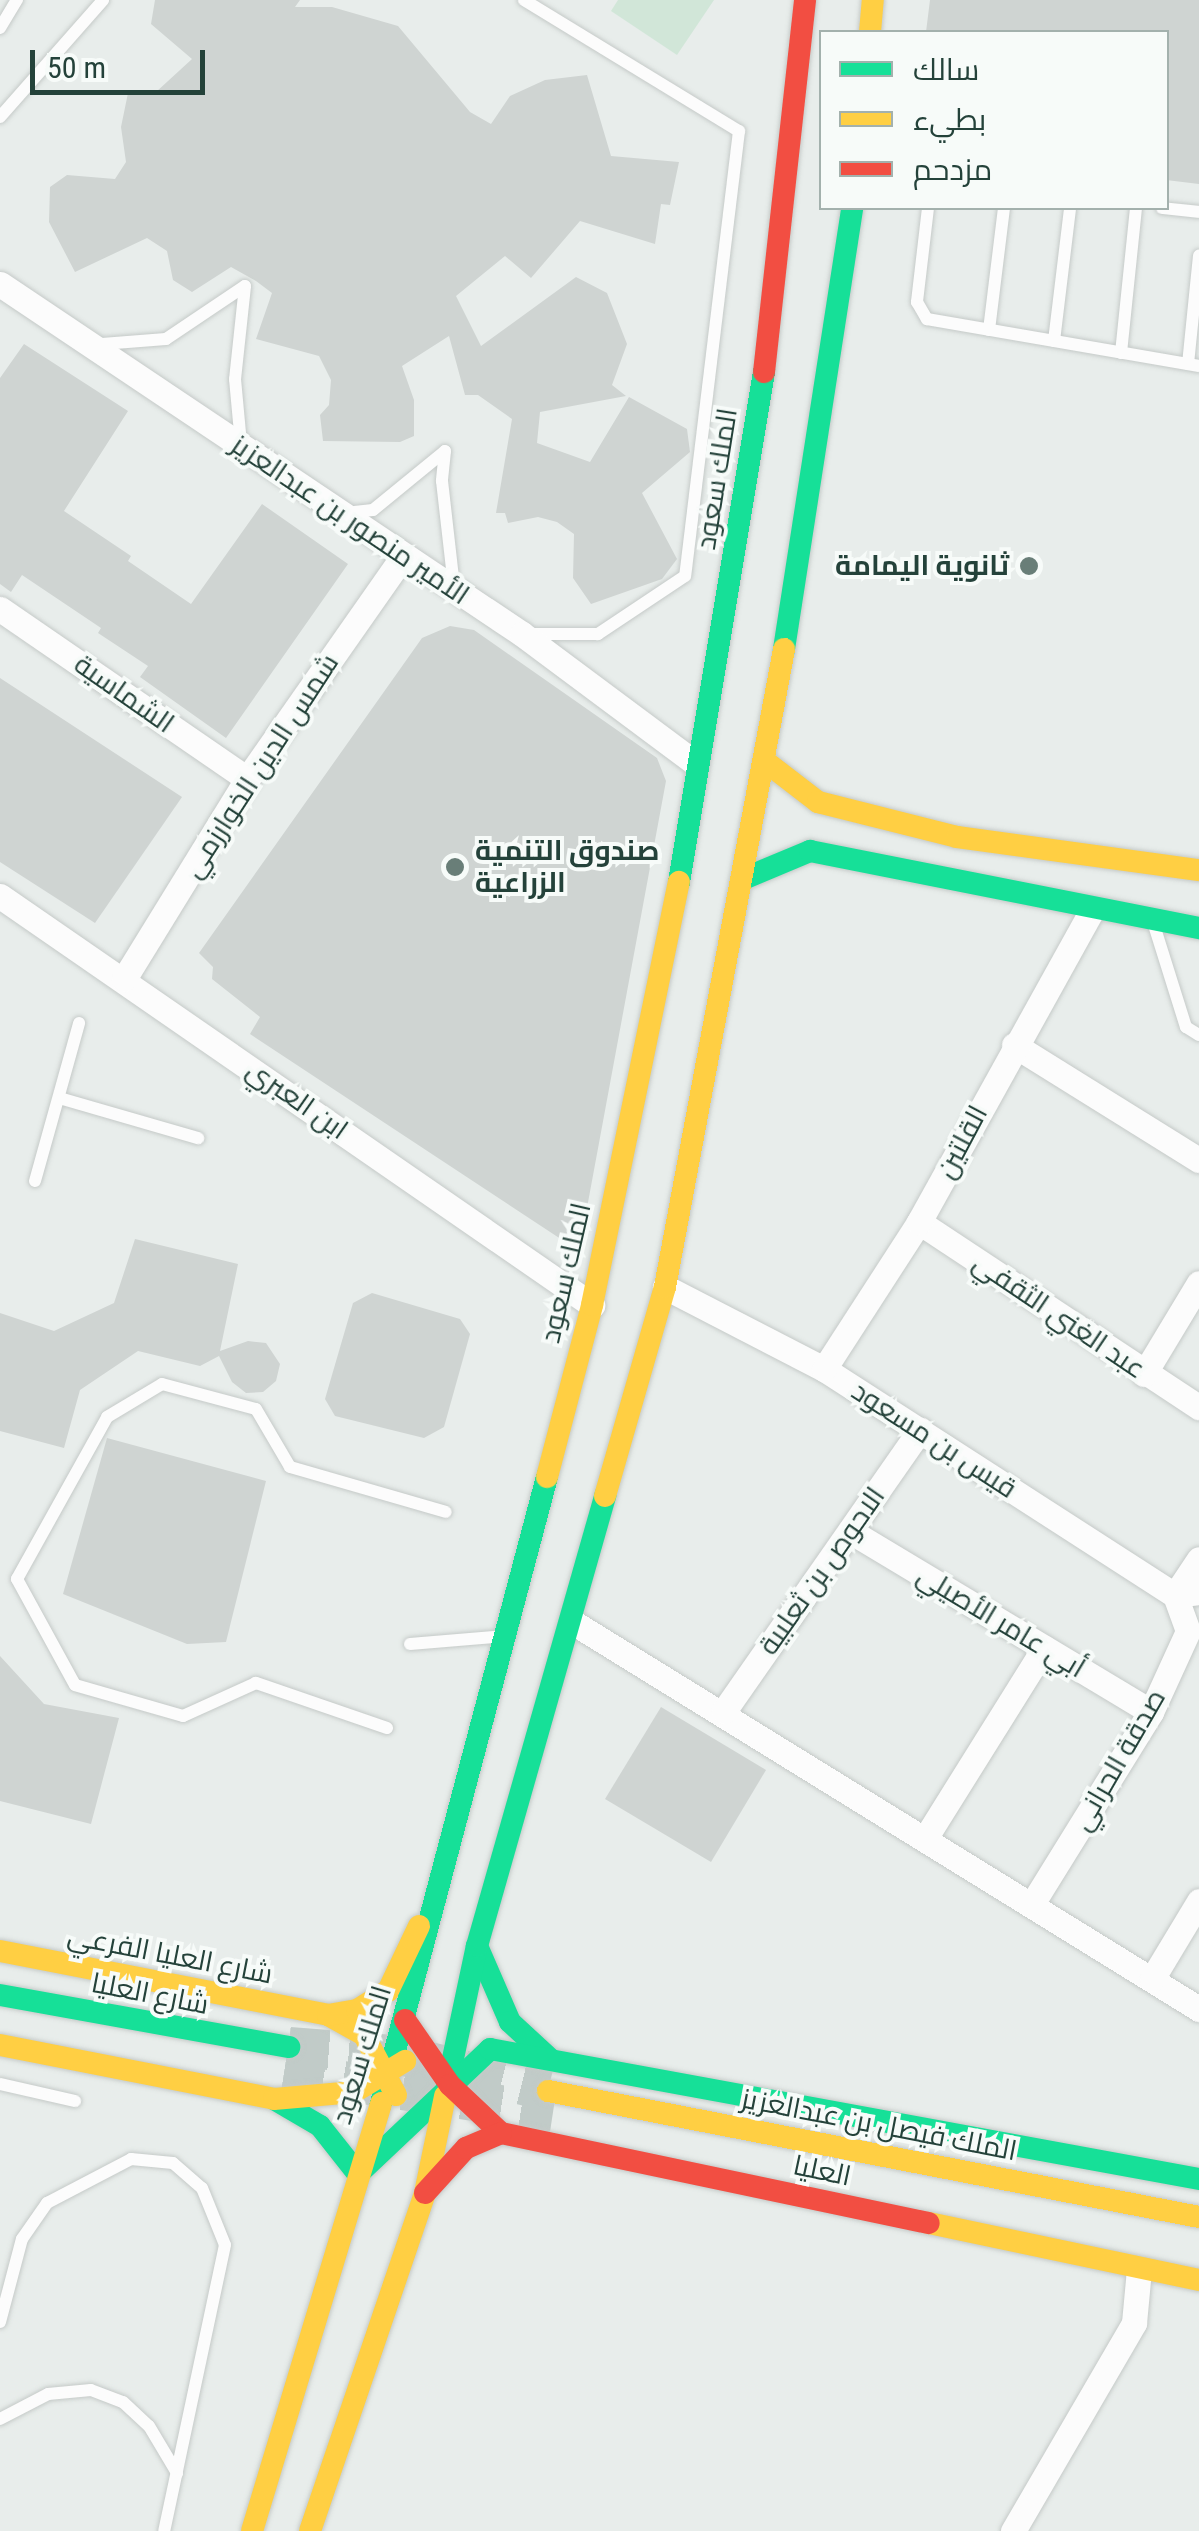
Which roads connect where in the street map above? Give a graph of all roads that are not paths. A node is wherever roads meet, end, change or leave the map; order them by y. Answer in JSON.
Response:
{"nodes":[{"id":1,"x":17,"y":0,"type":"edge"},
{"id":2,"x":103,"y":0,"type":"edge"},
{"id":3,"x":524,"y":0,"type":"edge"},
{"id":4,"x":805,"y":0,"type":"edge"},
{"id":5,"x":873,"y":0,"type":"edge"},
{"id":6,"x":0,"y":28,"type":"edge"},
{"id":7,"x":870,"y":30,"type":"edge"},
{"id":8,"x":0,"y":116,"type":"edge"},
{"id":9,"x":1169,"y":209,"type":"edge"},
{"id":10,"x":852,"y":210,"type":"edge"},
{"id":11,"x":928,"y":210,"type":"edge"},
{"id":12,"x":1004,"y":210,"type":"edge"},
{"id":13,"x":1070,"y":210,"type":"edge"},
{"id":14,"x":1136,"y":210,"type":"edge"},
{"id":15,"x":1199,"y":212,"type":"edge"},
{"id":16,"x":1199,"y":256,"type":"edge"},
{"id":17,"x":0,"y":272,"type":"edge"},
{"id":18,"x":0,"y":284,"type":"edge"},
{"id":19,"x":25,"y":300,"type":"junction"},
{"id":20,"x":989,"y":330,"type":"junction"},
{"id":21,"x":83,"y":340,"type":"junction"},
{"id":22,"x":1054,"y":341,"type":"junction"},
{"id":23,"x":1122,"y":353,"type":"junction"},
{"id":24,"x":1194,"y":365,"type":"edge"},
{"id":25,"x":242,"y":447,"type":"junction"},
{"id":26,"x":340,"y":514,"type":"junction"},
{"id":27,"x":403,"y":556,"type":"junction"},
{"id":28,"x":455,"y":590,"type":"junction"},
{"id":29,"x":0,"y":609,"type":"edge"},
{"id":30,"x":522,"y":634,"type":"junction"},
{"id":31,"x":766,"y":762,"type":"junction"},
{"id":32,"x":695,"y":763,"type":"junction"},
{"id":33,"x":247,"y":779,"type":"junction"},
{"id":34,"x":957,"y":836,"type":"junction"},
{"id":35,"x":1199,"y":870,"type":"edge"},
{"id":36,"x":907,"y":872,"type":"junction"},
{"id":37,"x":743,"y":879,"type":"junction"},
{"id":38,"x":0,"y":896,"type":"edge"},
{"id":39,"x":1092,"y":910,"type":"junction"},
{"id":40,"x":1154,"y":924,"type":"junction"},
{"id":41,"x":1199,"y":928,"type":"edge"},
{"id":42,"x":124,"y":979,"type":"junction"},
{"id":43,"x":79,"y":1023,"type":"dead end"},
{"id":44,"x":1199,"y":1035,"type":"edge"},
{"id":45,"x":1014,"y":1045,"type":"junction"},
{"id":46,"x":59,"y":1098,"type":"junction"},
{"id":47,"x":198,"y":1138,"type":"dead end"},
{"id":48,"x":1199,"y":1160,"type":"edge"},
{"id":49,"x":36,"y":1181,"type":"dead end"},
{"id":50,"x":919,"y":1222,"type":"junction"},
{"id":51,"x":1199,"y":1282,"type":"edge"},
{"id":52,"x":665,"y":1286,"type":"junction"},
{"id":53,"x":592,"y":1306,"type":"junction"},
{"id":54,"x":824,"y":1369,"type":"junction"},
{"id":55,"x":1144,"y":1374,"type":"junction"},
{"id":56,"x":1199,"y":1407,"type":"edge"},
{"id":57,"x":920,"y":1430,"type":"junction"},
{"id":58,"x":446,"y":1512,"type":"dead end"},
{"id":59,"x":850,"y":1531,"type":"junction"},
{"id":60,"x":1199,"y":1558,"type":"edge"},
{"id":61,"x":1187,"y":1593,"type":"edge"},
{"id":62,"x":514,"y":1606,"type":"junction"},
{"id":63,"x":574,"y":1623,"type":"junction"},
{"id":64,"x":410,"y":1644,"type":"dead end"},
{"id":65,"x":1044,"y":1648,"type":"junction"},
{"id":66,"x":724,"y":1712,"type":"junction"},
{"id":67,"x":1151,"y":1712,"type":"junction"},
{"id":68,"x":387,"y":1728,"type":"dead end"},
{"id":69,"x":926,"y":1838,"type":"junction"},
{"id":70,"x":445,"y":1870,"type":"junction"},
{"id":71,"x":1199,"y":1900,"type":"edge"},
{"id":72,"x":1032,"y":1904,"type":"junction"},
{"id":73,"x":477,"y":1946,"type":"junction"},
{"id":74,"x":0,"y":1951,"type":"edge"},
{"id":75,"x":1152,"y":1979,"type":"junction"},
{"id":76,"x":0,"y":1994,"type":"edge"},
{"id":77,"x":1199,"y":2008,"type":"edge"},
{"id":78,"x":328,"y":2015,"type":"junction"},
{"id":79,"x":0,"y":2019,"type":"edge"},
{"id":80,"x":404,"y":2020,"type":"junction"},
{"id":81,"x":464,"y":2022,"type":"junction"},
{"id":82,"x":0,"y":2045,"type":"edge"},
{"id":83,"x":289,"y":2048,"type":"tunnel mouth"},
{"id":84,"x":424,"y":2048,"type":"junction"},
{"id":85,"x":152,"y":2049,"type":"dead end"},
{"id":86,"x":551,"y":2060,"type":"junction"},
{"id":87,"x":386,"y":2074,"type":"junction"},
{"id":88,"x":0,"y":2084,"type":"edge"},
{"id":89,"x":450,"y":2086,"type":"junction"},
{"id":90,"x":274,"y":2099,"type":"junction"},
{"id":91,"x":74,"y":2101,"type":"dead end"},
{"id":92,"x":409,"y":2124,"type":"junction"},
{"id":93,"x":501,"y":2134,"type":"junction"},
{"id":94,"x":430,"y":2169,"type":"junction"},
{"id":95,"x":358,"y":2174,"type":"junction"},
{"id":96,"x":1199,"y":2179,"type":"edge"},
{"id":97,"x":425,"y":2194,"type":"junction"},
{"id":98,"x":1199,"y":2218,"type":"edge"},
{"id":99,"x":1199,"y":2237,"type":"edge"},
{"id":100,"x":1139,"y":2269,"type":"junction"},
{"id":101,"x":1199,"y":2280,"type":"edge"},
{"id":102,"x":0,"y":2322,"type":"edge"},
{"id":103,"x":0,"y":2419,"type":"edge"},
{"id":104,"x":177,"y":2473,"type":"junction"},
{"id":105,"x":164,"y":2531,"type":"edge"},
{"id":106,"x":252,"y":2531,"type":"edge"},
{"id":107,"x":310,"y":2531,"type":"edge"},
{"id":108,"x":1012,"y":2531,"type":"edge"}],
"edges":[{"from":1,"to":6,"type":"lane"},
{"from":2,"to":8,"type":"lane"},
{"from":3,"to":30,"type":"lane"},
{"from":4,"to":32,"type":"main road","name":"الملك سعود"},
{"from":5,"to":7,"type":"main road"},
{"from":9,"to":15,"type":"lane"},
{"from":10,"to":31,"type":"main road"},
{"from":11,"to":20,"type":"lane"},
{"from":12,"to":20,"type":"lane"},
{"from":13,"to":22,"type":"lane"},
{"from":14,"to":23,"type":"lane"},
{"from":16,"to":24,"type":"lane"},
{"from":17,"to":19,"type":"lane"},
{"from":18,"to":19,"type":"street","name":"الأمير منصور بن عبدالعزيز"},
{"from":19,"to":21,"type":"street","name":"الأمير منصور بن عبدالعزيز"},
{"from":20,"to":22,"type":"lane"},
{"from":21,"to":25,"type":"street","name":"الأمير منصور بن عبدالعزيز"},
{"from":21,"to":25,"type":"lane"},
{"from":22,"to":23,"type":"lane"},
{"from":23,"to":24,"type":"lane"},
{"from":25,"to":26,"type":"street","name":"الأمير منصور بن عبدالعزيز"},
{"from":26,"to":27,"type":"street","name":"الأمير منصور بن عبدالعزيز"},
{"from":26,"to":28,"type":"lane"},
{"from":27,"to":28,"type":"street","name":"الأمير منصور بن عبدالعزيز"},
{"from":27,"to":33,"type":"street","name":"شمس الدين الخوارزمي"},
{"from":28,"to":30,"type":"street","name":"الأمير منصور بن عبدالعزيز"},
{"from":29,"to":33,"type":"street","name":"الشماسية"},
{"from":30,"to":32,"type":"street","name":"الأمير منصور بن عبدالعزيز"},
{"from":31,"to":34,"type":"main road"},
{"from":31,"to":37,"type":"main road"},
{"from":32,"to":53,"type":"main road","name":"الملك سعود"},
{"from":33,"to":42,"type":"street","name":"شمس الدين الخوارزمي"},
{"from":34,"to":35,"type":"main road"},
{"from":34,"to":36,"type":"main road"},
{"from":36,"to":37,"type":"main road"},
{"from":36,"to":39,"type":"main road"},
{"from":37,"to":52,"type":"main road"},
{"from":38,"to":42,"type":"street","name":"ابن العبري"},
{"from":39,"to":40,"type":"main road"},
{"from":39,"to":45,"type":"street","name":"القلتين"},
{"from":40,"to":41,"type":"main road"},
{"from":40,"to":44,"type":"lane"},
{"from":42,"to":53,"type":"street","name":"ابن العبري"},
{"from":43,"to":46,"type":"lane"},
{"from":45,"to":48,"type":"street"},
{"from":45,"to":50,"type":"street","name":"القلتين"},
{"from":46,"to":47,"type":"lane"},
{"from":46,"to":49,"type":"lane"},
{"from":50,"to":54,"type":"street","name":"القلتين"},
{"from":50,"to":55,"type":"street","name":"عبد الغني الثقفي"},
{"from":51,"to":55,"type":"street"},
{"from":52,"to":54,"type":"street","name":"قيس بن مسعود"},
{"from":52,"to":63,"type":"main road"},
{"from":53,"to":62,"type":"main road","name":"الملك سعود"},
{"from":54,"to":57,"type":"street","name":"قيس بن مسعود"},
{"from":55,"to":56,"type":"street","name":"عبد الغني الثقفي"},
{"from":57,"to":59,"type":"street","name":"الاحوص بن ثعلبية"},
{"from":57,"to":61,"type":"street","name":"قيس بن مسعود"},
{"from":58,"to":68,"type":"lane"},
{"from":59,"to":65,"type":"street","name":"أبي عامر الأصيلي"},
{"from":59,"to":66,"type":"street","name":"الاحوص بن ثعلبية"},
{"from":60,"to":61,"type":"street"},
{"from":61,"to":67,"type":"street","name":"صدقة الحراني"},
{"from":62,"to":64,"type":"lane"},
{"from":62,"to":70,"type":"main road","name":"الملك سعود"},
{"from":63,"to":66,"type":"street"},
{"from":63,"to":73,"type":"main road"},
{"from":65,"to":67,"type":"street","name":"أبي عامر الأصيلي"},
{"from":65,"to":69,"type":"street"},
{"from":66,"to":69,"type":"street"},
{"from":67,"to":72,"type":"street","name":"صدقة الحراني"},
{"from":69,"to":72,"type":"street"},
{"from":70,"to":78,"type":"main road","name":"شارع العليا الفرعي"},
{"from":70,"to":80,"type":"main road","name":"الملك سعود"},
{"from":71,"to":75,"type":"street"},
{"from":72,"to":75,"type":"street"},
{"from":73,"to":81,"type":"main road"},
{"from":73,"to":86,"type":"main road"},
{"from":74,"to":78,"type":"main road","name":"شارع العليا الفرعي"},
{"from":75,"to":77,"type":"street"},
{"from":76,"to":83,"type":"main road","name":"شارع العليا"},
{"from":78,"to":87,"type":"main road","name":"شارع العليا الفرعي"},
{"from":79,"to":85,"type":"main road","name":"شارع العليا"},
{"from":80,"to":84,"type":"main road"},
{"from":80,"to":87,"type":"main road","name":"الملك سعود"},
{"from":81,"to":84,"type":"main road"},
{"from":81,"to":89,"type":"main road"},
{"from":82,"to":90,"type":"main road"},
{"from":84,"to":87,"type":"main road"},
{"from":84,"to":89,"type":"main road"},
{"from":86,"to":89,"type":"main road"},
{"from":86,"to":96,"type":"main road"},
{"from":87,"to":90,"type":"main road"},
{"from":87,"to":92,"type":"main road","name":"شارع العليا الفرعي"},
{"from":87,"to":95,"type":"main road","name":"الملك سعود"},
{"from":88,"to":91,"type":"lane"},
{"from":89,"to":92,"type":"main road"},
{"from":89,"to":93,"type":"main road"},
{"from":89,"to":94,"type":"main road"},
{"from":90,"to":95,"type":"main road"},
{"from":92,"to":94,"type":"main road","name":"شارع العليا الفرعي"},
{"from":92,"to":95,"type":"main road"},
{"from":93,"to":97,"type":"main road"},
{"from":93,"to":100,"type":"main road","name":"العليا"},
{"from":94,"to":97,"type":"main road"},
{"from":95,"to":106,"type":"main road","name":"الملك سعود"},
{"from":97,"to":107,"type":"main road"},
{"from":98,"to":99,"type":"main road","name":"الملك فيصل بن عبدالعزيز"},
{"from":100,"to":101,"type":"main road","name":"العليا"},
{"from":100,"to":108,"type":"street"},
{"from":102,"to":104,"type":"lane"},
{"from":103,"to":104,"type":"lane"},
{"from":104,"to":105,"type":"lane"}]}
